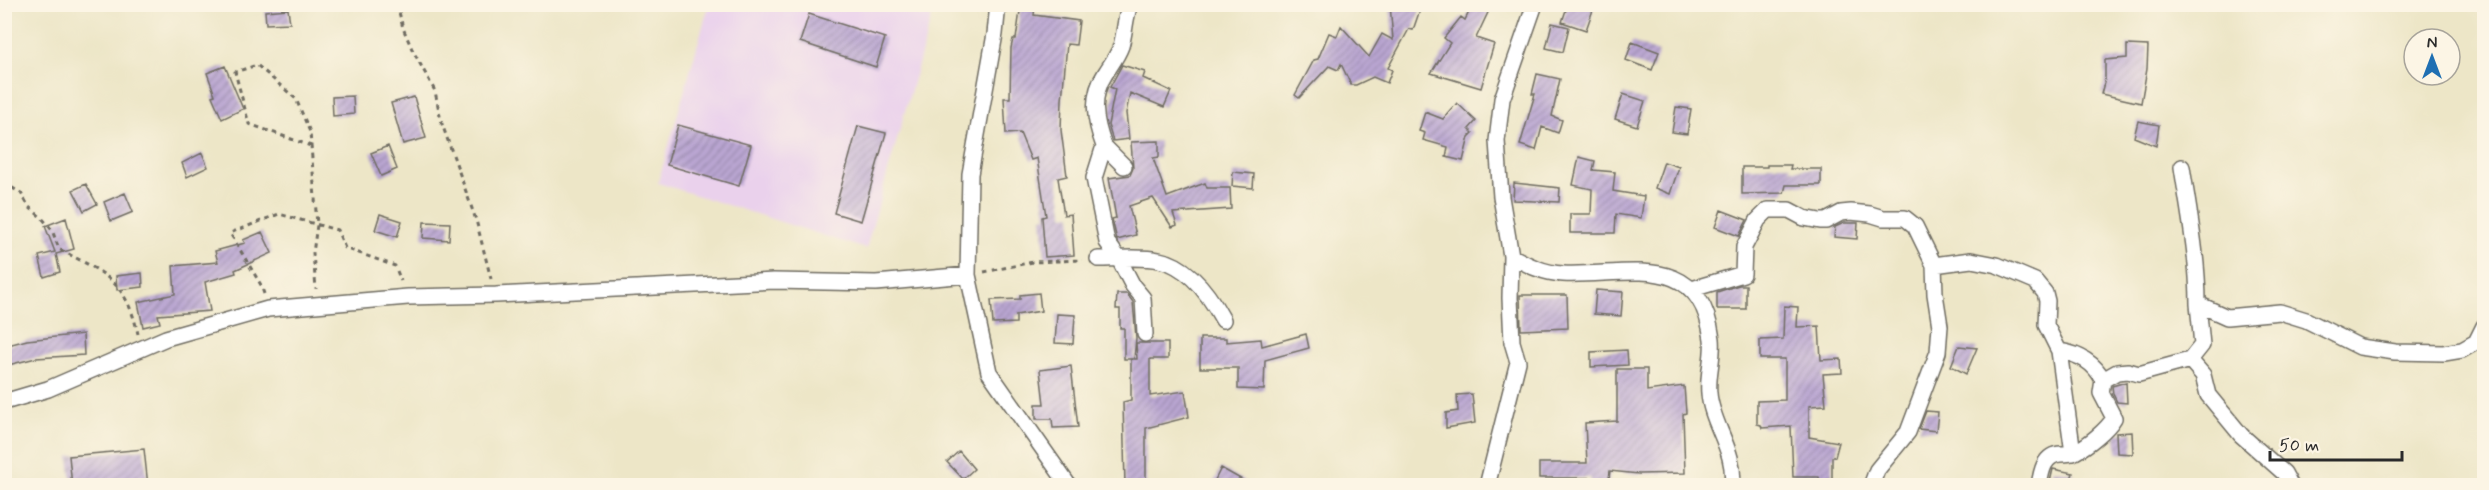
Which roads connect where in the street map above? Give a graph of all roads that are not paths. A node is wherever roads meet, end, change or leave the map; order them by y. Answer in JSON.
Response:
{"nodes":[{"id":1,"x":998,"y":4,"type":"edge"},
{"id":2,"x":1130,"y":4,"type":"edge"},
{"id":3,"x":1535,"y":4,"type":"edge"},
{"id":4,"x":1104,"y":146,"type":"junction"},
{"id":5,"x":1124,"y":166,"type":"dead end"},
{"id":6,"x":2182,"y":167,"type":"dead end"},
{"id":7,"x":1511,"y":256,"type":"junction"},
{"id":8,"x":1098,"y":259,"type":"road end"},
{"id":9,"x":1119,"y":259,"type":"junction"},
{"id":10,"x":1934,"y":265,"type":"junction"},
{"id":11,"x":968,"y":275,"type":"junction"},
{"id":12,"x":1692,"y":289,"type":"junction"},
{"id":13,"x":2198,"y":304,"type":"junction"},
{"id":14,"x":1223,"y":320,"type":"dead end"},
{"id":15,"x":2484,"y":326,"type":"edge"},
{"id":16,"x":1144,"y":334,"type":"dead end"},
{"id":17,"x":2059,"y":351,"type":"junction"},
{"id":18,"x":2190,"y":360,"type":"junction"},
{"id":19,"x":2103,"y":380,"type":"junction"},
{"id":20,"x":4,"y":402,"type":"edge"},
{"id":21,"x":2073,"y":453,"type":"junction"},
{"id":22,"x":1069,"y":486,"type":"edge"},
{"id":23,"x":1487,"y":486,"type":"edge"},
{"id":24,"x":1732,"y":486,"type":"edge"},
{"id":25,"x":1871,"y":486,"type":"edge"},
{"id":26,"x":2039,"y":486,"type":"edge"},
{"id":27,"x":2291,"y":486,"type":"edge"}],
"edges":[{"from":1,"to":11,"type":"street"},
{"from":2,"to":4,"type":"street"},
{"from":3,"to":7,"type":"street"},
{"from":4,"to":5,"type":"street"},
{"from":4,"to":9,"type":"street"},
{"from":6,"to":13,"type":"street"},
{"from":7,"to":12,"type":"street"},
{"from":7,"to":23,"type":"street"},
{"from":8,"to":9,"type":"street"},
{"from":9,"to":14,"type":"street"},
{"from":9,"to":16,"type":"street"},
{"from":10,"to":12,"type":"street"},
{"from":10,"to":17,"type":"street"},
{"from":10,"to":25,"type":"street"},
{"from":11,"to":20,"type":"street"},
{"from":11,"to":22,"type":"street"},
{"from":12,"to":24,"type":"street"},
{"from":13,"to":15,"type":"street"},
{"from":13,"to":18,"type":"street"},
{"from":17,"to":19,"type":"street"},
{"from":17,"to":21,"type":"street"},
{"from":18,"to":19,"type":"street"},
{"from":18,"to":27,"type":"street"},
{"from":19,"to":21,"type":"street"},
{"from":21,"to":26,"type":"street"}]}
